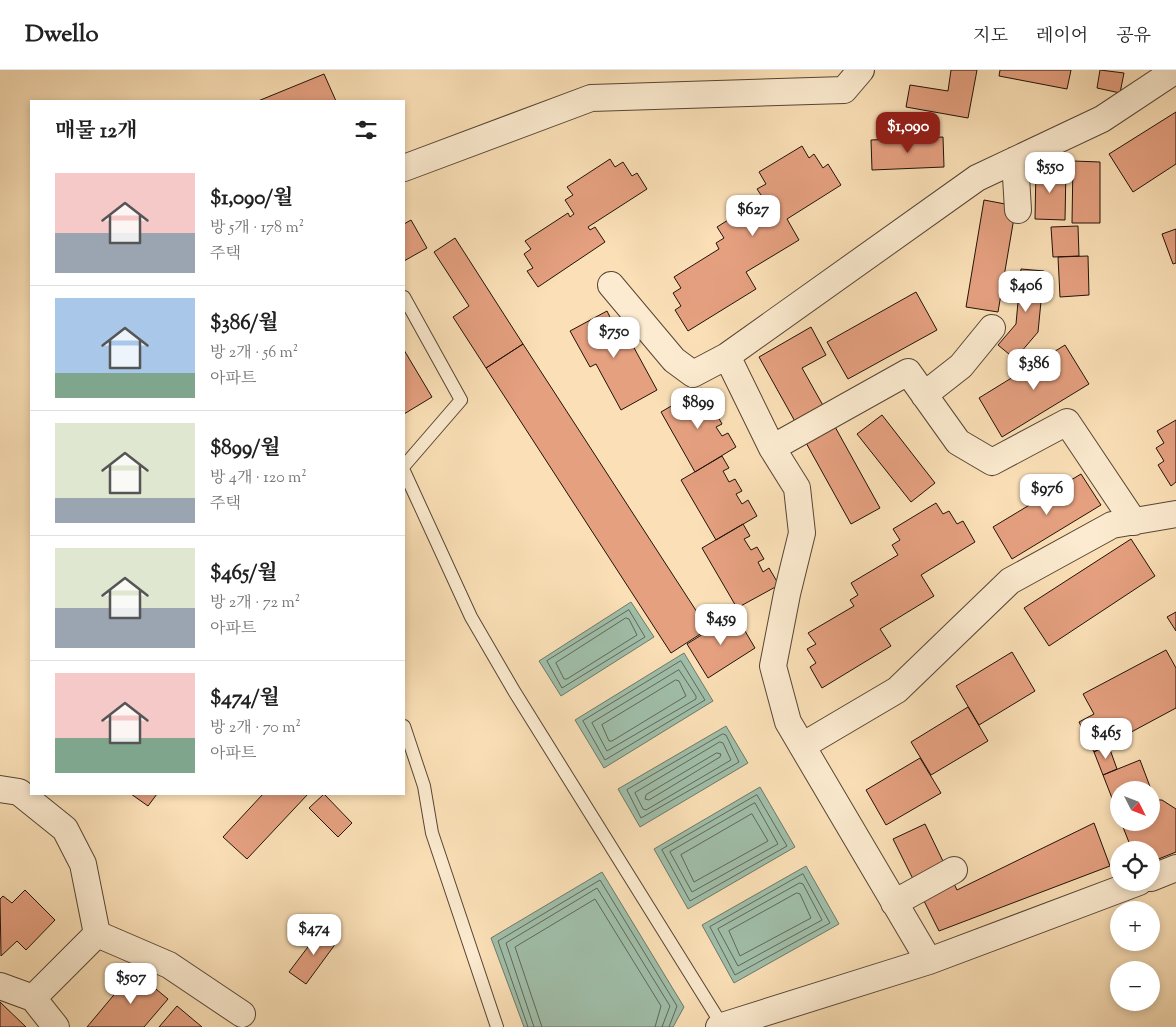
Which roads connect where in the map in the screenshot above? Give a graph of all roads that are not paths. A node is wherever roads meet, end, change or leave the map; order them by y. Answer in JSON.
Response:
{"nodes":[{"id":1,"x":861,"y":70,"type":"edge"},
{"id":2,"x":1176,"y":70,"type":"edge"},
{"id":3,"x":1015,"y":160,"type":"junction"},
{"id":4,"x":405,"y":168,"type":"edge"},
{"id":5,"x":1018,"y":210,"type":"dead end"},
{"id":6,"x":612,"y":285,"type":"dead end"},
{"id":7,"x":405,"y":300,"type":"edge"},
{"id":8,"x":992,"y":328,"type":"dead end"},
{"id":9,"x":727,"y":356,"type":"junction"},
{"id":10,"x":924,"y":395,"type":"junction"},
{"id":11,"x":772,"y":448,"type":"junction"},
{"id":12,"x":405,"y":465,"type":"edge"},
{"id":13,"x":405,"y":473,"type":"edge"},
{"id":14,"x":1176,"y":514,"type":"edge"},
{"id":15,"x":1134,"y":522,"type":"junction"},
{"id":16,"x":405,"y":729,"type":"edge"},
{"id":17,"x":802,"y":746,"type":"junction"},
{"id":18,"x":0,"y":789,"type":"edge"},
{"id":19,"x":1176,"y":868,"type":"edge"},
{"id":20,"x":954,"y":870,"type":"dead end"},
{"id":21,"x":1160,"y":874,"type":"edge"},
{"id":22,"x":1114,"y":891,"type":"edge"},
{"id":23,"x":894,"y":903,"type":"junction"},
{"id":24,"x":97,"y":934,"type":"junction"},
{"id":25,"x":928,"y":961,"type":"junction"},
{"id":26,"x":0,"y":986,"type":"edge"},
{"id":27,"x":33,"y":998,"type":"junction"},
{"id":28,"x":242,"y":1014,"type":"dead end"},
{"id":29,"x":720,"y":1026,"type":"edge"},
{"id":30,"x":56,"y":1027,"type":"edge"},
{"id":31,"x":497,"y":1027,"type":"edge"}],
"edges":[{"from":1,"to":4,"type":"street"},
{"from":2,"to":3,"type":"street"},
{"from":3,"to":5,"type":"street"},
{"from":3,"to":9,"type":"street"},
{"from":6,"to":9,"type":"street"},
{"from":7,"to":12,"type":"lane"},
{"from":8,"to":10,"type":"street"},
{"from":9,"to":11,"type":"street"},
{"from":10,"to":11,"type":"street"},
{"from":10,"to":15,"type":"street"},
{"from":11,"to":17,"type":"street"},
{"from":13,"to":29,"type":"lane"},
{"from":14,"to":15,"type":"street"},
{"from":15,"to":17,"type":"street"},
{"from":16,"to":31,"type":"lane"},
{"from":17,"to":23,"type":"street"},
{"from":18,"to":24,"type":"street"},
{"from":19,"to":21,"type":"street"},
{"from":20,"to":23,"type":"street"},
{"from":22,"to":25,"type":"street"},
{"from":23,"to":25,"type":"street"},
{"from":24,"to":27,"type":"street"},
{"from":24,"to":28,"type":"street"},
{"from":25,"to":29,"type":"street"},
{"from":26,"to":27,"type":"street"},
{"from":27,"to":30,"type":"street"}]}
